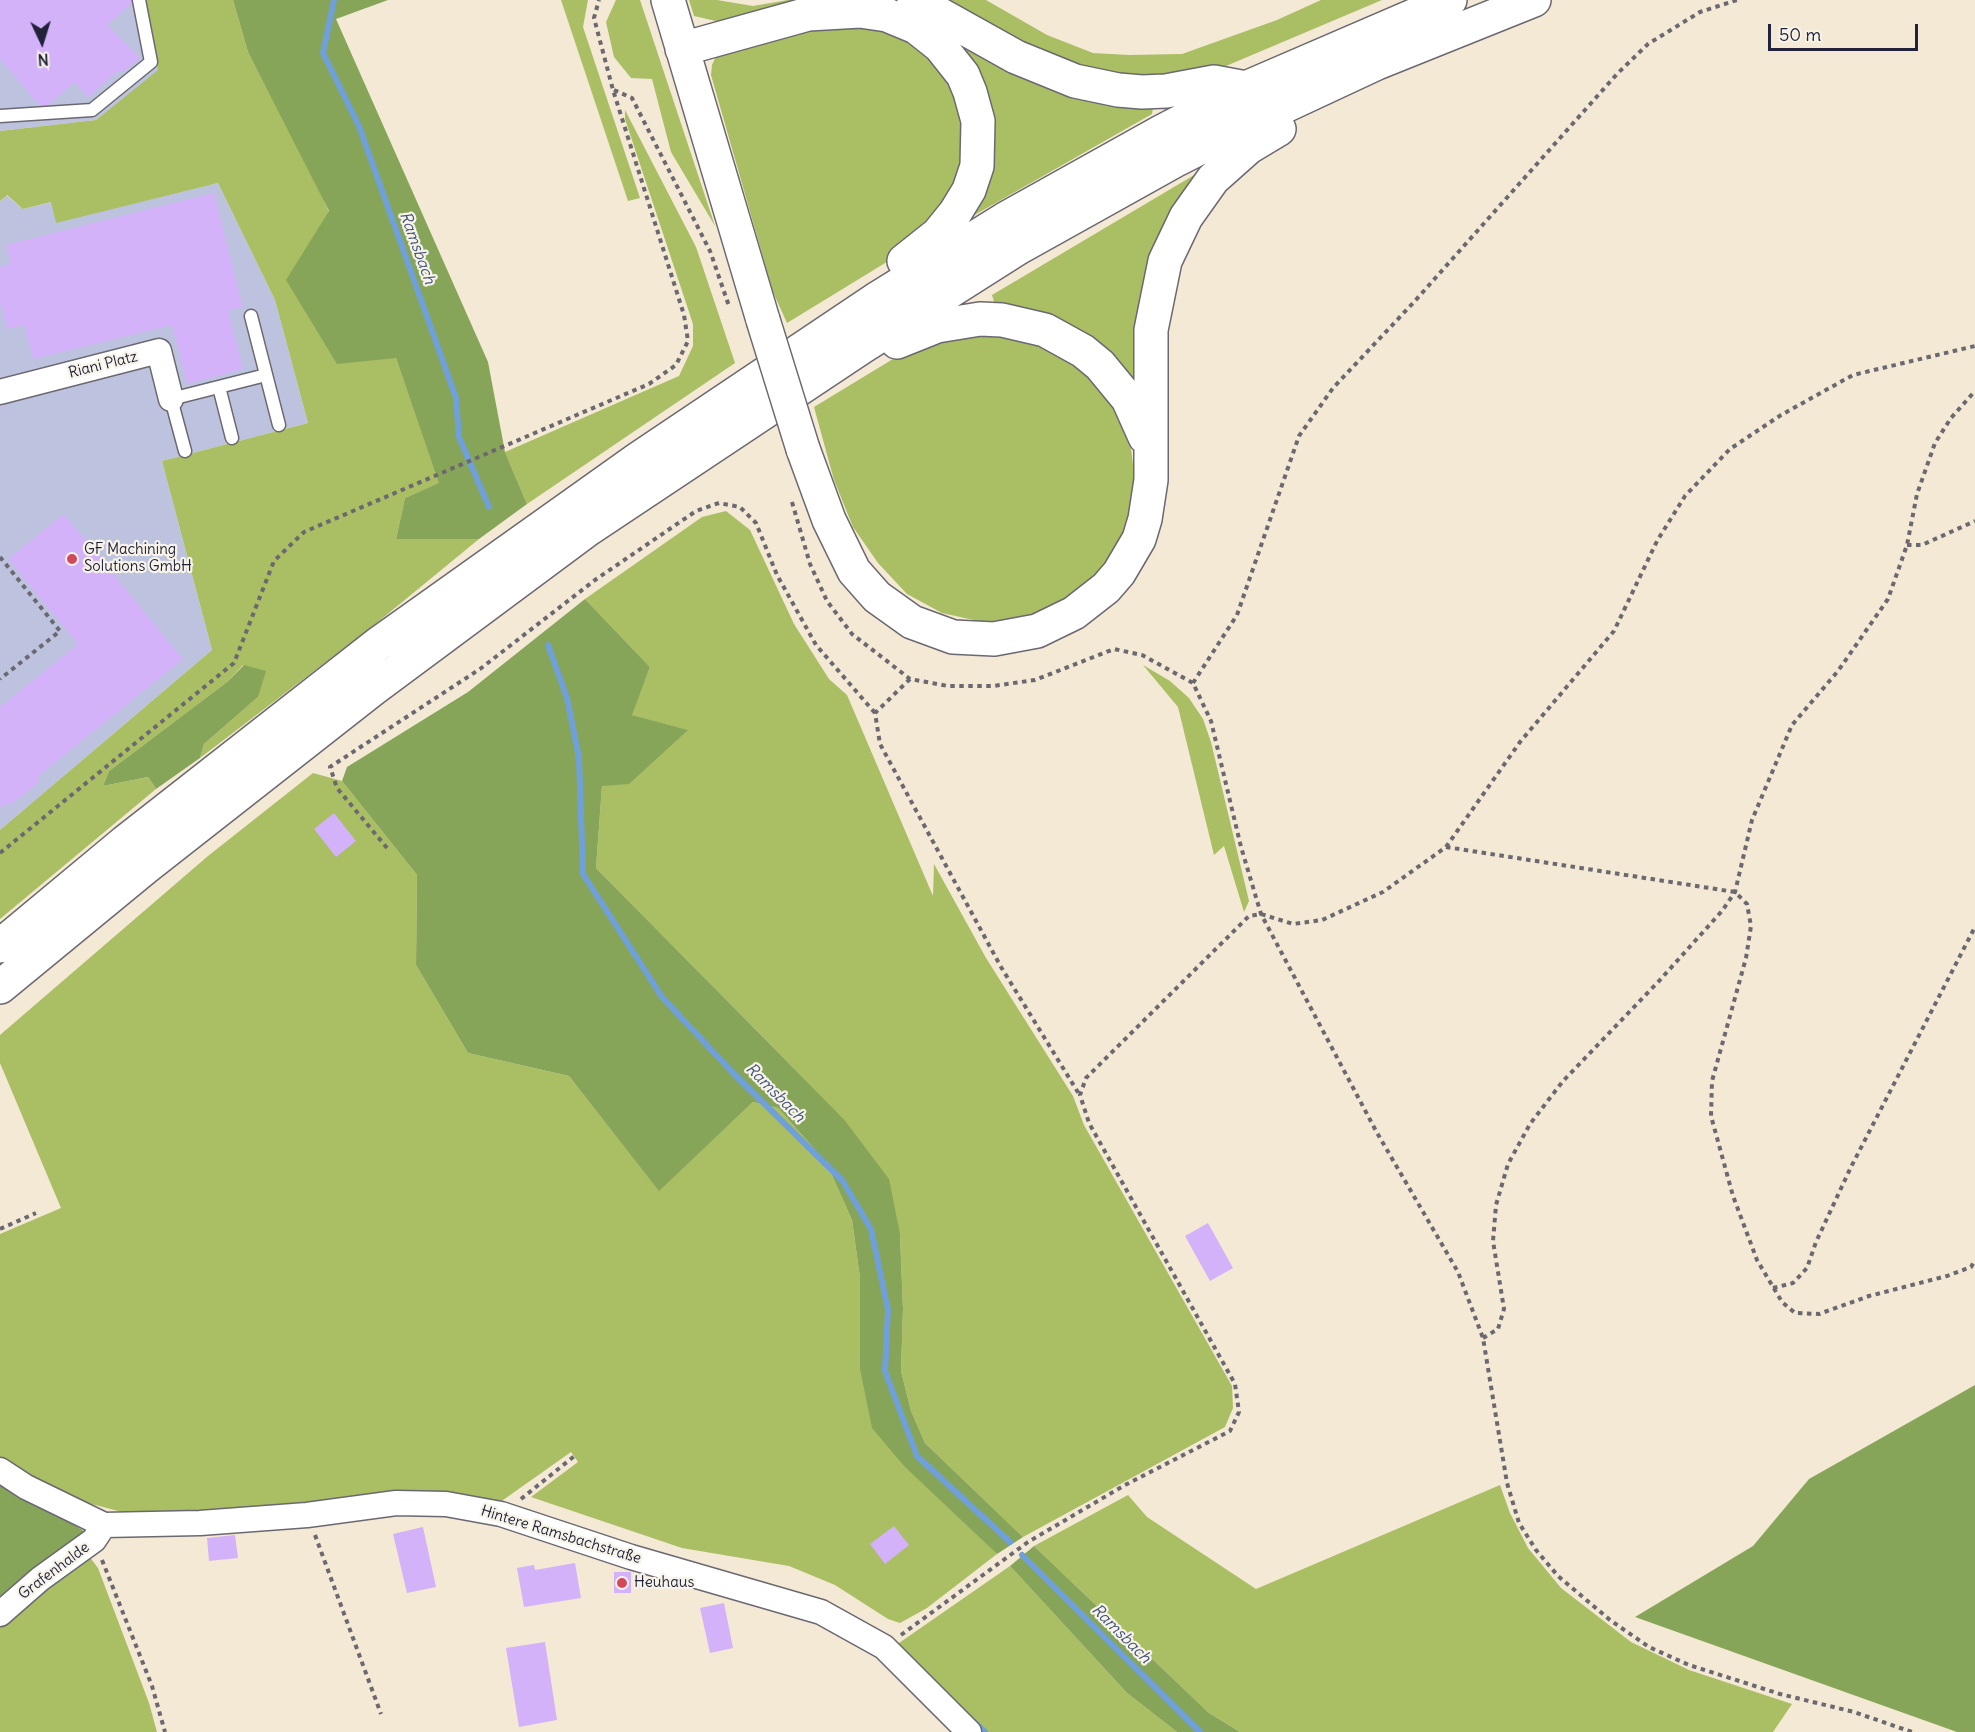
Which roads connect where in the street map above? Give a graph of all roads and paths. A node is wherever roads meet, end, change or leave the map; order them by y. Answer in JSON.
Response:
{"nodes":[{"id":1,"x":139,"y":0,"type":"edge"},
{"id":2,"x":599,"y":0,"type":"edge"},
{"id":3,"x":668,"y":0,"type":"edge"},
{"id":4,"x":914,"y":0,"type":"edge"},
{"id":5,"x":1450,"y":0,"type":"edge"},
{"id":6,"x":1534,"y":0,"type":"edge"},
{"id":7,"x":1737,"y":0,"type":"edge"},
{"id":8,"x":682,"y":49,"type":"junction"},
{"id":9,"x":1377,"y":63,"type":"junction"},
{"id":10,"x":1246,"y":88,"type":"junction"},
{"id":11,"x":613,"y":90,"type":"junction"},
{"id":12,"x":0,"y":116,"type":"edge"},
{"id":13,"x":878,"y":298,"type":"junction"},
{"id":14,"x":251,"y":316,"type":"dead end"},
{"id":15,"x":747,"y":316,"type":"junction"},
{"id":16,"x":1975,"y":346,"type":"edge"},
{"id":17,"x":862,"y":347,"type":"junction"},
{"id":18,"x":266,"y":375,"type":"junction"},
{"id":19,"x":219,"y":387,"type":"junction"},
{"id":20,"x":1975,"y":391,"type":"edge"},
{"id":21,"x":0,"y":392,"type":"edge"},
{"id":22,"x":171,"y":399,"type":"junction"},
{"id":23,"x":279,"y":425,"type":"dead end"},
{"id":24,"x":232,"y":438,"type":"dead end"},
{"id":25,"x":185,"y":451,"type":"dead end"},
{"id":26,"x":1150,"y":460,"type":"junction"},
{"id":27,"x":1975,"y":521,"type":"edge"},
{"id":28,"x":1907,"y":544,"type":"junction"},
{"id":29,"x":0,"y":557,"type":"edge"},
{"id":30,"x":0,"y":679,"type":"edge"},
{"id":31,"x":910,"y":679,"type":"dead end"},
{"id":32,"x":875,"y":713,"type":"junction"},
{"id":33,"x":1446,"y":847,"type":"junction"},
{"id":34,"x":387,"y":848,"type":"dead end"},
{"id":35,"x":0,"y":853,"type":"edge"},
{"id":36,"x":1735,"y":892,"type":"junction"},
{"id":37,"x":1261,"y":914,"type":"junction"},
{"id":38,"x":1975,"y":927,"type":"edge"},
{"id":39,"x":0,"y":946,"type":"edge"},
{"id":40,"x":0,"y":987,"type":"edge"},
{"id":41,"x":1080,"y":1095,"type":"junction"},
{"id":42,"x":36,"y":1212,"type":"dead end"},
{"id":43,"x":0,"y":1228,"type":"edge"},
{"id":44,"x":1975,"y":1260,"type":"edge"},
{"id":45,"x":1773,"y":1288,"type":"junction"},
{"id":46,"x":1484,"y":1338,"type":"junction"},
{"id":47,"x":577,"y":1454,"type":"dead end"},
{"id":48,"x":0,"y":1470,"type":"edge"},
{"id":49,"x":501,"y":1514,"type":"junction"},
{"id":50,"x":307,"y":1515,"type":"junction"},
{"id":51,"x":99,"y":1533,"type":"junction"},
{"id":52,"x":0,"y":1614,"type":"edge"},
{"id":53,"x":884,"y":1647,"type":"junction"},
{"id":54,"x":381,"y":1714,"type":"dead end"},
{"id":55,"x":165,"y":1732,"type":"edge"},
{"id":56,"x":969,"y":1732,"type":"edge"},
{"id":57,"x":1912,"y":1732,"type":"edge"}],
"edges":[{"from":1,"to":12,"type":"lane"},
{"from":2,"to":11,"type":"path"},
{"from":3,"to":8,"type":"highway"},
{"from":4,"to":10,"type":"highway"},
{"from":5,"to":10,"type":"highway"},
{"from":6,"to":9,"type":"highway"},
{"from":7,"to":37,"type":"path"},
{"from":8,"to":13,"type":"highway"},
{"from":8,"to":15,"type":"highway"},
{"from":9,"to":17,"type":"highway"},
{"from":9,"to":26,"type":"highway"},
{"from":10,"to":13,"type":"highway"},
{"from":11,"to":15,"type":"path"},
{"from":11,"to":35,"type":"path"},
{"from":13,"to":39,"type":"highway"},
{"from":14,"to":18,"type":"lane"},
{"from":15,"to":26,"type":"highway","bridge":true},
{"from":16,"to":33,"type":"path"},
{"from":17,"to":26,"type":"highway"},
{"from":17,"to":40,"type":"highway"},
{"from":18,"to":19,"type":"lane"},
{"from":18,"to":23,"type":"lane"},
{"from":19,"to":22,"type":"lane"},
{"from":19,"to":24,"type":"lane"},
{"from":20,"to":28,"type":"path"},
{"from":21,"to":22,"type":"street","name":"Riani Platz"},
{"from":22,"to":25,"type":"lane"},
{"from":27,"to":28,"type":"path"},
{"from":28,"to":36,"type":"path"},
{"from":29,"to":30,"type":"path"},
{"from":31,"to":32,"type":"path"},
{"from":32,"to":34,"type":"path"},
{"from":32,"to":41,"type":"path"},
{"from":33,"to":36,"type":"path"},
{"from":33,"to":37,"type":"path"},
{"from":36,"to":45,"type":"path"},
{"from":36,"to":46,"type":"path"},
{"from":37,"to":41,"type":"path"},
{"from":37,"to":46,"type":"path"},
{"from":38,"to":45,"type":"path"},
{"from":41,"to":53,"type":"path"},
{"from":42,"to":43,"type":"path"},
{"from":44,"to":45,"type":"path"},
{"from":46,"to":57,"type":"path"},
{"from":47,"to":49,"type":"path"},
{"from":48,"to":51,"type":"street"},
{"from":49,"to":50,"type":"street","name":"Hintere Ramsbachstraße"},
{"from":49,"to":53,"type":"street","name":"Hintere Ramsbachstraße"},
{"from":50,"to":51,"type":"street","name":"Hintere Ramsbachstraße"},
{"from":50,"to":54,"type":"path"},
{"from":51,"to":52,"type":"street","name":"Grafenhalde"},
{"from":51,"to":55,"type":"path"},
{"from":53,"to":56,"type":"street","name":"Hintere Ramsbachstraße"}]}
